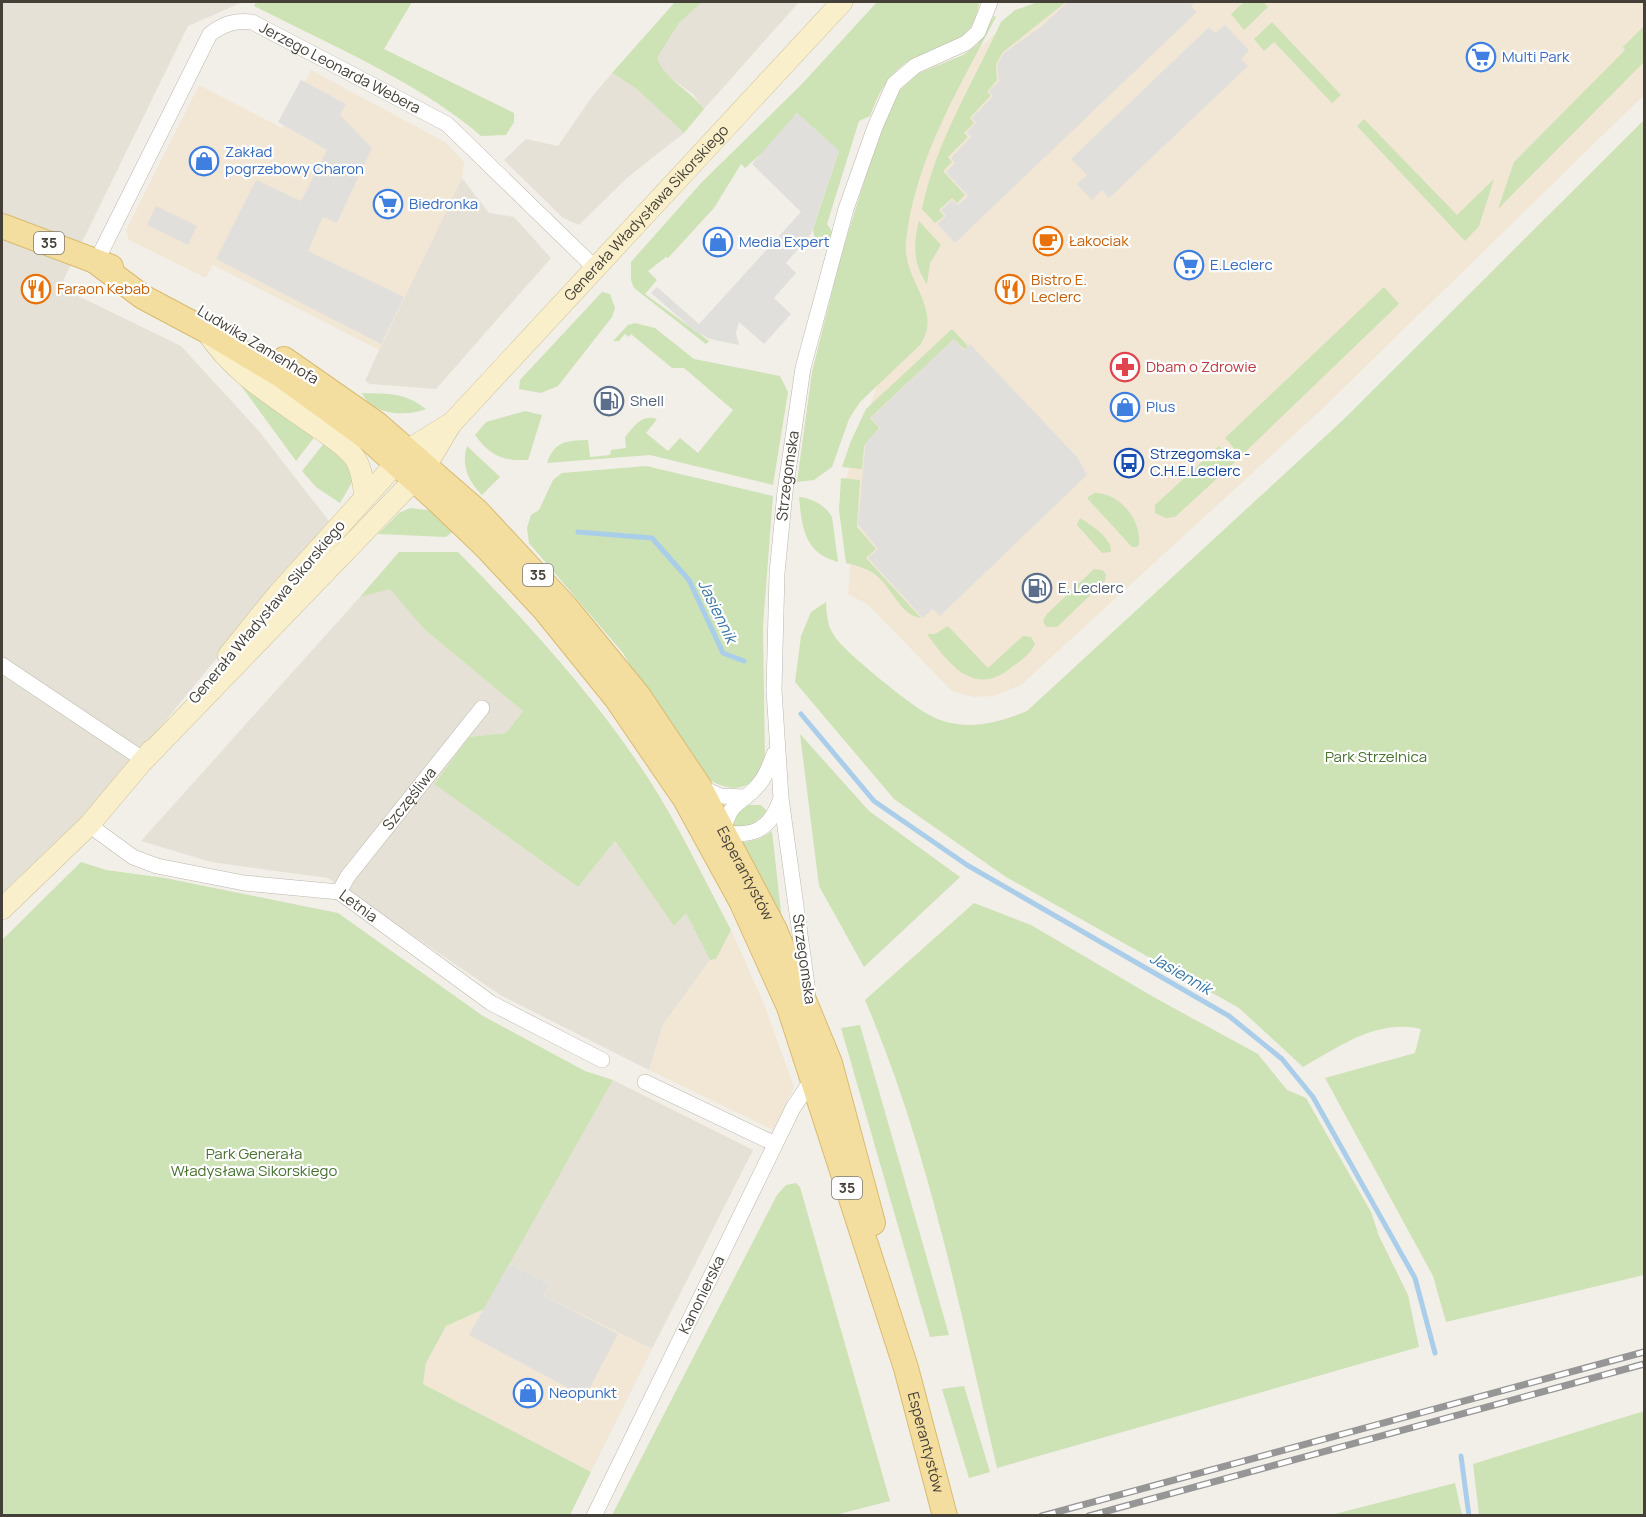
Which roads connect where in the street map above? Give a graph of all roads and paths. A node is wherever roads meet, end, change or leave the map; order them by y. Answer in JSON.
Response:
{"nodes":[{"id":1,"x":842,"y":2,"type":"edge"},
{"id":2,"x":990,"y":2,"type":"edge"},
{"id":3,"x":2,"y":226,"type":"edge"},
{"id":4,"x":96,"y":262,"type":"junction"},
{"id":5,"x":595,"y":268,"type":"junction"},
{"id":6,"x":206,"y":330,"type":"junction"},
{"id":7,"x":451,"y":424,"type":"junction"},
{"id":8,"x":402,"y":457,"type":"junction"},
{"id":9,"x":420,"y":473,"type":"junction"},
{"id":10,"x":365,"y":496,"type":"junction"},
{"id":11,"x":2,"y":665,"type":"edge"},
{"id":12,"x":482,"y":708,"type":"dead end"},
{"id":13,"x":776,"y":752,"type":"junction"},
{"id":14,"x":144,"y":760,"type":"junction"},
{"id":15,"x":699,"y":786,"type":"junction"},
{"id":16,"x":745,"y":797,"type":"junction"},
{"id":17,"x":781,"y":798,"type":"junction"},
{"id":18,"x":89,"y":825,"type":"junction"},
{"id":19,"x":712,"y":831,"type":"junction"},
{"id":20,"x":339,"y":892,"type":"junction"},
{"id":21,"x":3,"y":904,"type":"edge"},
{"id":22,"x":811,"y":1013,"type":"junction"},
{"id":23,"x":602,"y":1060,"type":"dead end"},
{"id":24,"x":813,"y":1078,"type":"junction"},
{"id":25,"x":645,"y":1082,"type":"dead end"},
{"id":26,"x":775,"y":1144,"type":"junction"},
{"id":27,"x":906,"y":1368,"type":"junction"},
{"id":28,"x":594,"y":1515,"type":"edge"},
{"id":29,"x":945,"y":1515,"type":"edge"}],
"edges":[{"from":1,"to":5,"type":"street","name":"Generała Władysława Sikorskiego"},
{"from":2,"to":13,"type":"street","name":"Strzegomska"},
{"from":3,"to":4,"type":"main road","name":"Ludwika Zamenhofa","number":"35"},
{"from":4,"to":5,"type":"street","name":"Jerzego Leonarda Webera"},
{"from":4,"to":6,"type":"main road","name":"Ludwika Zamenhofa","number":"35"},
{"from":4,"to":8,"type":"main road","name":"Ludwika Zamenhofa","number":"35"},
{"from":5,"to":7,"type":"street","name":"Generała Władysława Sikorskiego"},
{"from":6,"to":8,"type":"main road","name":"Ludwika Zamenhofa","number":"35"},
{"from":6,"to":10,"type":"street","name":"Ludwika Zamenhofa"},
{"from":7,"to":8,"type":"street","name":"Generała Władysława Sikorskiego"},
{"from":7,"to":9,"type":"street","name":"Generała Władysława Sikorskiego"},
{"from":8,"to":9,"type":"main road","number":"35"},
{"from":8,"to":10,"type":"street","name":"Generała Władysława Sikorskiego"},
{"from":9,"to":14,"type":"street","name":"Generała Władysława Sikorskiego"},
{"from":9,"to":15,"type":"main road","name":"Esperantystów","number":"35"},
{"from":9,"to":19,"type":"main road","name":"Esperantystów","number":"35"},
{"from":10,"to":14,"type":"street","name":"Generała Władysława Sikorskiego"},
{"from":11,"to":14,"type":"street"},
{"from":12,"to":20,"type":"street","name":"Szczęśliwa"},
{"from":13,"to":16,"type":"street"},
{"from":13,"to":17,"type":"street","name":"Strzegomska"},
{"from":14,"to":18,"type":"street","name":"Generała Władysława Sikorskiego"},
{"from":15,"to":16,"type":"street"},
{"from":15,"to":19,"type":"main road","name":"Esperantystów","number":"35"},
{"from":16,"to":19,"type":"street"},
{"from":17,"to":19,"type":"street"},
{"from":17,"to":22,"type":"street","name":"Strzegomska"},
{"from":18,"to":20,"type":"street","name":"Letnia"},
{"from":18,"to":21,"type":"street","name":"Generała Władysława Sikorskiego"},
{"from":19,"to":22,"type":"main road","name":"Esperantystów","number":"35"},
{"from":19,"to":24,"type":"main road","name":"Esperantystów","number":"35"},
{"from":20,"to":23,"type":"street","name":"Letnia"},
{"from":22,"to":27,"type":"main road","name":"Esperantystów","number":"35"},
{"from":24,"to":26,"type":"street","name":"Kanonierska"},
{"from":24,"to":27,"type":"main road","name":"Esperantystów","number":"35"},
{"from":25,"to":26,"type":"street"},
{"from":26,"to":28,"type":"street","name":"Kanonierska"},
{"from":27,"to":29,"type":"main road","name":"Esperantystów","number":"35"}]}
